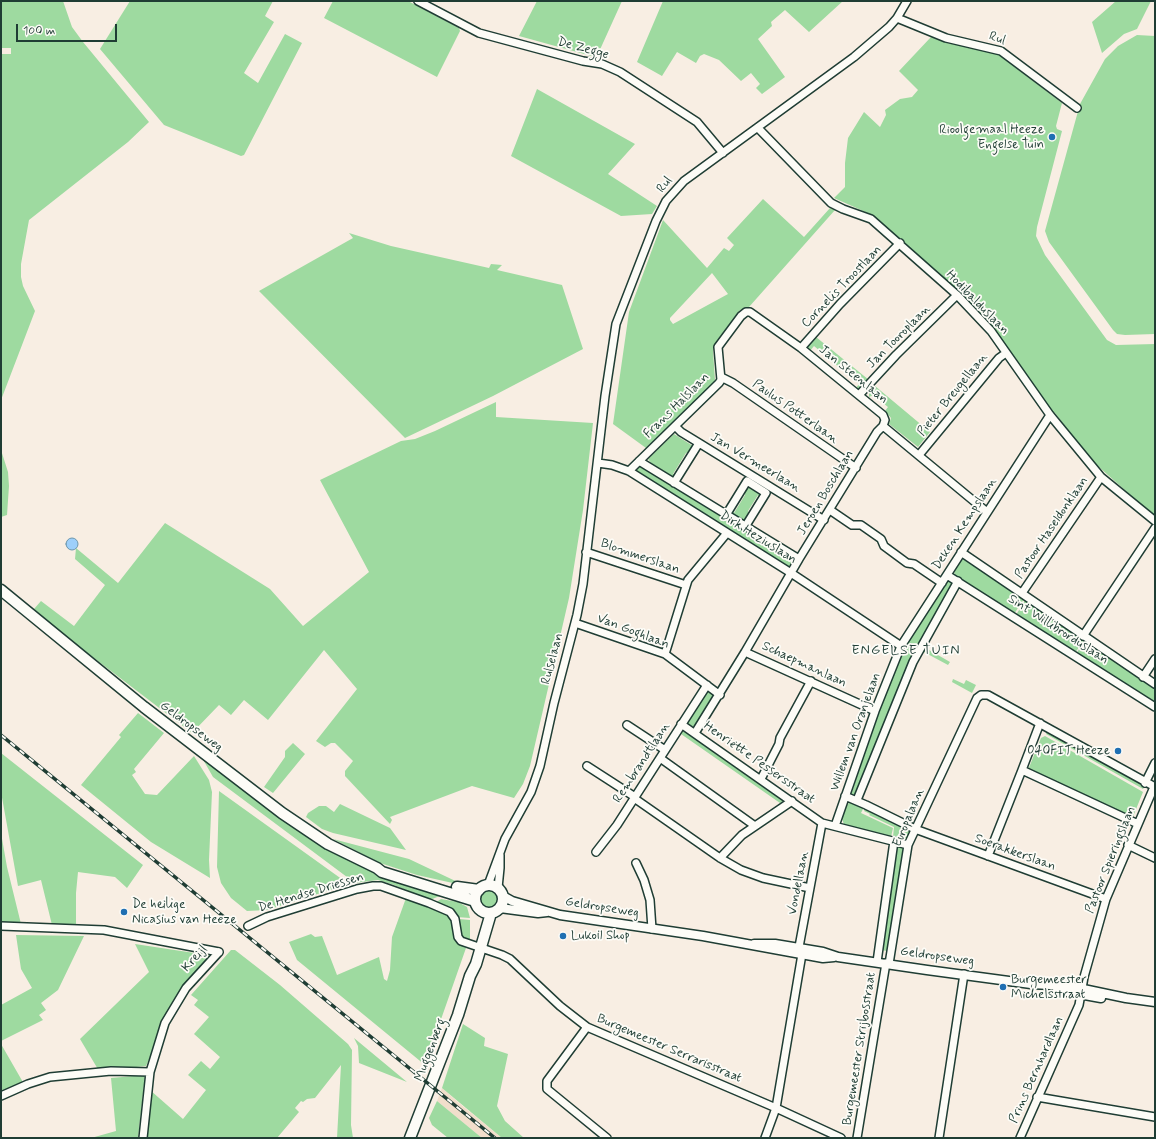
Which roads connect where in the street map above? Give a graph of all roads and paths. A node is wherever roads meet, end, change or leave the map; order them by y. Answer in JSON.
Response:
{"nodes":[{"id":1,"x":418,"y":1,"type":"edge"},
{"id":2,"x":907,"y":1,"type":"edge"},
{"id":3,"x":898,"y":18,"type":"junction"},
{"id":4,"x":1077,"y":108,"type":"dead end"},
{"id":5,"x":758,"y":128,"type":"junction"},
{"id":6,"x":723,"y":153,"type":"junction"},
{"id":7,"x":900,"y":243,"type":"junction"},
{"id":8,"x":957,"y":295,"type":"junction"},
{"id":9,"x":746,"y":312,"type":"joint"},
{"id":10,"x":801,"y":348,"type":"junction"},
{"id":11,"x":1006,"y":352,"type":"junction"},
{"id":12,"x":720,"y":377,"type":"junction"},
{"id":13,"x":859,"y":395,"type":"junction"},
{"id":14,"x":1050,"y":415,"type":"junction"},
{"id":15,"x":675,"y":426,"type":"junction"},
{"id":16,"x":883,"y":426,"type":"junction"},
{"id":17,"x":699,"y":443,"type":"junction"},
{"id":18,"x":919,"y":455,"type":"junction"},
{"id":19,"x":639,"y":461,"type":"junction"},
{"id":20,"x":598,"y":463,"type":"junction"},
{"id":21,"x":856,"y":468,"type":"junction"},
{"id":22,"x":629,"y":471,"type":"junction"},
{"id":23,"x":1101,"y":476,"type":"junction"},
{"id":24,"x":674,"y":483,"type":"junction"},
{"id":25,"x":830,"y":510,"type":"junction"},
{"id":26,"x":988,"y":512,"type":"junction"},
{"id":27,"x":726,"y":515,"type":"junction"},
{"id":28,"x":824,"y":520,"type":"junction"},
{"id":29,"x":1155,"y":521,"type":"edge"},
{"id":30,"x":745,"y":527,"type":"junction"},
{"id":31,"x":1155,"y":528,"type":"edge"},
{"id":32,"x":726,"y":533,"type":"junction"},
{"id":33,"x":586,"y":552,"type":"junction"},
{"id":34,"x":961,"y":552,"type":"junction"},
{"id":35,"x":799,"y":559,"type":"junction"},
{"id":36,"x":791,"y":573,"type":"junction"},
{"id":37,"x":947,"y":575,"type":"junction"},
{"id":38,"x":958,"y":581,"type":"junction"},
{"id":39,"x":942,"y":583,"type":"junction"},
{"id":40,"x":686,"y":585,"type":"junction"},
{"id":41,"x":1,"y":590,"type":"edge"},
{"id":42,"x":1022,"y":593,"type":"junction"},
{"id":43,"x":575,"y":623,"type":"junction"},
{"id":44,"x":1083,"y":636,"type":"junction"},
{"id":45,"x":901,"y":646,"type":"junction"},
{"id":46,"x":918,"y":651,"type":"joint"},
{"id":47,"x":745,"y":652,"type":"junction"},
{"id":48,"x":665,"y":654,"type":"junction"},
{"id":49,"x":1155,"y":659,"type":"edge"},
{"id":50,"x":1143,"y":677,"type":"junction"},
{"id":51,"x":811,"y":681,"type":"junction"},
{"id":52,"x":1155,"y":684,"type":"edge"},
{"id":53,"x":706,"y":685,"type":"junction"},
{"id":54,"x":720,"y":694,"type":"junction"},
{"id":55,"x":1155,"y":707,"type":"edge"},
{"id":56,"x":875,"y":711,"type":"junction"},
{"id":57,"x":1040,"y":723,"type":"junction"},
{"id":58,"x":681,"y":724,"type":"junction"},
{"id":59,"x":627,"y":725,"type":"dead end"},
{"id":60,"x":695,"y":733,"type":"junction"},
{"id":61,"x":665,"y":750,"type":"junction"},
{"id":62,"x":660,"y":758,"type":"junction"},
{"id":63,"x":1155,"y":763,"type":"edge"},
{"id":64,"x":587,"y":766,"type":"dead end"},
{"id":65,"x":1022,"y":770,"type":"junction"},
{"id":66,"x":761,"y":779,"type":"junction"},
{"id":67,"x":1145,"y":783,"type":"junction"},
{"id":68,"x":1154,"y":787,"type":"edge"},
{"id":69,"x":845,"y":796,"type":"junction"},
{"id":70,"x":634,"y":798,"type":"junction"},
{"id":71,"x":857,"y":800,"type":"junction"},
{"id":72,"x":792,"y":802,"type":"junction"},
{"id":73,"x":822,"y":823,"type":"junction"},
{"id":74,"x":1138,"y":824,"type":"junction"},
{"id":75,"x":755,"y":826,"type":"junction"},
{"id":76,"x":835,"y":826,"type":"junction"},
{"id":77,"x":915,"y":829,"type":"junction"},
{"id":78,"x":894,"y":841,"type":"junction"},
{"id":79,"x":908,"y":845,"type":"junction"},
{"id":80,"x":1128,"y":845,"type":"junction"},
{"id":81,"x":596,"y":852,"type":"dead end"},
{"id":82,"x":988,"y":856,"type":"junction"},
{"id":83,"x":720,"y":858,"type":"junction"},
{"id":84,"x":1155,"y":858,"type":"edge"},
{"id":85,"x":636,"y":863,"type":"dead end"},
{"id":86,"x":377,"y":868,"type":"junction"},
{"id":87,"x":810,"y":888,"type":"junction"},
{"id":88,"x":479,"y":890,"type":"junction"},
{"id":89,"x":496,"y":890,"type":"junction"},
{"id":90,"x":1106,"y":899,"type":"junction"},
{"id":91,"x":475,"y":901,"type":"junction"},
{"id":92,"x":491,"y":910,"type":"junction"},
{"id":93,"x":547,"y":912,"type":"junction"},
{"id":94,"x":1,"y":926,"type":"edge"},
{"id":95,"x":248,"y":926,"type":"dead end"},
{"id":96,"x":652,"y":929,"type":"junction"},
{"id":97,"x":478,"y":947,"type":"junction"},
{"id":98,"x":800,"y":951,"type":"junction"},
{"id":99,"x":877,"y":962,"type":"junction"},
{"id":100,"x":888,"y":963,"type":"junction"},
{"id":101,"x":964,"y":974,"type":"junction"},
{"id":102,"x":1082,"y":992,"type":"junction"},
{"id":103,"x":1155,"y":1002,"type":"edge"},
{"id":104,"x":587,"y":1027,"type":"junction"},
{"id":105,"x":150,"y":1072,"type":"junction"},
{"id":106,"x":1,"y":1096,"type":"edge"},
{"id":107,"x":1037,"y":1097,"type":"junction"},
{"id":108,"x":776,"y":1108,"type":"junction"},
{"id":109,"x":1155,"y":1117,"type":"edge"},
{"id":110,"x":410,"y":1136,"type":"edge"},
{"id":111,"x":143,"y":1138,"type":"edge"},
{"id":112,"x":607,"y":1138,"type":"edge"},
{"id":113,"x":765,"y":1138,"type":"edge"},
{"id":114,"x":841,"y":1138,"type":"edge"},
{"id":115,"x":857,"y":1138,"type":"edge"},
{"id":116,"x":939,"y":1138,"type":"edge"},
{"id":117,"x":1020,"y":1138,"type":"edge"}],
"edges":[{"from":1,"to":6,"type":"street","name":"De Zegge"},
{"from":2,"to":3,"type":"street","name":"Rul"},
{"from":3,"to":4,"type":"street","name":"Rul"},
{"from":3,"to":5,"type":"street","name":"Rul"},
{"from":5,"to":6,"type":"street","name":"Rul"},
{"from":5,"to":7,"type":"street","name":"Hodibalduslaan"},
{"from":6,"to":20,"type":"street","name":"Rul"},
{"from":7,"to":8,"type":"street","name":"Hodibalduslaan"},
{"from":7,"to":10,"type":"street","name":"Cornelis Troostlaan"},
{"from":8,"to":11,"type":"street","name":"Hodibalduslaan"},
{"from":8,"to":13,"type":"street","name":"Jan Tooroplaan"},
{"from":9,"to":10,"type":"street","name":"Jan Steenlaan"},
{"from":9,"to":12,"type":"street","name":"Frans Halslaan"},
{"from":10,"to":13,"type":"street","name":"Jan Steenlaan"},
{"from":11,"to":14,"type":"street","name":"Hodibalduslaan"},
{"from":11,"to":18,"type":"street","name":"Pieter Breugellaan"},
{"from":12,"to":15,"type":"street","name":"Frans Halslaan"},
{"from":12,"to":21,"type":"street","name":"Paulus Potterlaan"},
{"from":13,"to":16,"type":"street","name":"Jan Steenlaan"},
{"from":14,"to":23,"type":"street","name":"Hodibalduslaan"},
{"from":14,"to":26,"type":"street","name":"Deken Kempslaan"},
{"from":15,"to":17,"type":"street","name":"Jan Vermeerlaan"},
{"from":15,"to":19,"type":"street","name":"Frans Halslaan"},
{"from":16,"to":18,"type":"street","name":"Jan Steenlaan"},
{"from":16,"to":21,"type":"street","name":"Jeroen Boschlaan"},
{"from":17,"to":24,"type":"street"},
{"from":17,"to":28,"type":"street","name":"Jan Vermeerlaan"},
{"from":18,"to":26,"type":"street","name":"Jan Steenlaan"},
{"from":19,"to":22,"type":"street","name":"Frans Halslaan"},
{"from":19,"to":24,"type":"street","name":"Dirk Heziuslaan"},
{"from":20,"to":22,"type":"street","name":"Dirk Heziuslaan"},
{"from":20,"to":33,"type":"street","name":"Rulselaan"},
{"from":21,"to":25,"type":"street","name":"Jeroen Boschlaan"},
{"from":22,"to":32,"type":"street","name":"Dirk Heziuslaan"},
{"from":23,"to":29,"type":"street","name":"Hodibalduslaan"},
{"from":23,"to":42,"type":"street","name":"Pastoor Haseldonklaan"},
{"from":24,"to":27,"type":"street","name":"Dirk Heziuslaan"},
{"from":25,"to":28,"type":"street","name":"Jeroen Boschlaan"},
{"from":25,"to":39,"type":"street"},
{"from":26,"to":34,"type":"street","name":"Deken Kempslaan"},
{"from":27,"to":30,"type":"street","name":"Dirk Heziuslaan"},
{"from":27,"to":30,"type":"street","name":"Dirk Heziuslaan"},
{"from":28,"to":35,"type":"street","name":"Jeroen Boschlaan"},
{"from":30,"to":35,"type":"street","name":"Dirk Heziuslaan"},
{"from":31,"to":44,"type":"street"},
{"from":32,"to":36,"type":"street","name":"Dirk Heziuslaan"},
{"from":32,"to":40,"type":"street"},
{"from":33,"to":40,"type":"street","name":"Blommerslaan"},
{"from":33,"to":43,"type":"street","name":"Rulselaan"},
{"from":34,"to":37,"type":"street","name":"Deken Kempslaan"},
{"from":34,"to":42,"type":"street","name":"Sint Willibrorduslaan"},
{"from":35,"to":36,"type":"street","name":"Jeroen Boschlaan"},
{"from":36,"to":45,"type":"street","name":"Dirk Heziuslaan"},
{"from":36,"to":47,"type":"street"},
{"from":37,"to":38,"type":"street","name":"Sint Willibrorduslaan"},
{"from":37,"to":39,"type":"street","name":"Deken Kempslaan"},
{"from":38,"to":46,"type":"street","name":"Deken Kempslaan"},
{"from":38,"to":55,"type":"street","name":"Sint Willibrorduslaan"},
{"from":39,"to":45,"type":"street","name":"Deken Kempslaan"},
{"from":40,"to":48,"type":"street"},
{"from":41,"to":86,"type":"main road","name":"Geldropseweg"},
{"from":42,"to":44,"type":"street","name":"Sint Willibrorduslaan"},
{"from":43,"to":48,"type":"street","name":"Van Goghlaan"},
{"from":43,"to":89,"type":"street","name":"Rulselaan"},
{"from":44,"to":50,"type":"street","name":"Sint Willibrorduslaan"},
{"from":45,"to":56,"type":"street","name":"Willem van Oranjelaan"},
{"from":46,"to":71,"type":"street","name":"Willem van Oranjelaan"},
{"from":47,"to":51,"type":"street","name":"Schaepmanlaan"},
{"from":47,"to":54,"type":"street"},
{"from":48,"to":53,"type":"street","name":"Van Goghlaan"},
{"from":49,"to":50,"type":"street"},
{"from":50,"to":52,"type":"street","name":"Sint Willibrorduslaan"},
{"from":51,"to":56,"type":"street","name":"Schaepmanlaan"},
{"from":51,"to":66,"type":"street"},
{"from":53,"to":54,"type":"street","name":"Van Goghlaan"},
{"from":53,"to":58,"type":"street","name":"Rembrandtlaan"},
{"from":54,"to":60,"type":"street"},
{"from":56,"to":69,"type":"street","name":"Willem van Oranjelaan"},
{"from":57,"to":65,"type":"street"},
{"from":57,"to":67,"type":"street"},
{"from":57,"to":77,"type":"street","name":"Europalaan"},
{"from":58,"to":60,"type":"street","name":"Henriëtte Pessersstraat"},
{"from":58,"to":61,"type":"street","name":"Rembrandtlaan"},
{"from":59,"to":61,"type":"street"},
{"from":60,"to":66,"type":"street","name":"Henriëtte Pessersstraat"},
{"from":61,"to":62,"type":"street","name":"Rembrandtlaan"},
{"from":62,"to":70,"type":"street","name":"Rembrandtlaan"},
{"from":62,"to":75,"type":"street"},
{"from":63,"to":67,"type":"street"},
{"from":64,"to":70,"type":"street"},
{"from":65,"to":74,"type":"street"},
{"from":65,"to":82,"type":"street"},
{"from":66,"to":72,"type":"street","name":"Henriëtte Pessersstraat"},
{"from":67,"to":68,"type":"street"},
{"from":68,"to":74,"type":"street","name":"Pastoor Spieringslaan"},
{"from":69,"to":71,"type":"street","name":"Soerakkerslaan"},
{"from":69,"to":76,"type":"street","name":"Willem van Oranjelaan"},
{"from":70,"to":81,"type":"street","name":"Rembrandtlaan"},
{"from":70,"to":83,"type":"street"},
{"from":71,"to":77,"type":"street","name":"Soerakkerslaan"},
{"from":72,"to":73,"type":"street","name":"Henriëtte Pessersstraat"},
{"from":72,"to":75,"type":"street"},
{"from":73,"to":76,"type":"street"},
{"from":73,"to":87,"type":"street","name":"Vondellaan"},
{"from":74,"to":80,"type":"street","name":"Pastoor Spieringslaan"},
{"from":75,"to":83,"type":"street"},
{"from":76,"to":78,"type":"street"},
{"from":77,"to":79,"type":"street","name":"Europalaan"},
{"from":77,"to":82,"type":"street","name":"Soerakkerslaan"},
{"from":78,"to":79,"type":"street"},
{"from":78,"to":99,"type":"street","name":"Europalaan"},
{"from":79,"to":100,"type":"street","name":"Europalaan"},
{"from":80,"to":84,"type":"street"},
{"from":80,"to":90,"type":"street","name":"Pastoor Spieringslaan"},
{"from":82,"to":90,"type":"street","name":"Soerakkerslaan"},
{"from":83,"to":87,"type":"street"},
{"from":85,"to":96,"type":"street","name":"Geldropseweg"},
{"from":86,"to":88,"type":"main road","name":"Geldropseweg"},
{"from":86,"to":91,"type":"main road","name":"Geldropseweg"},
{"from":87,"to":98,"type":"street","name":"Vondellaan"},
{"from":88,"to":89,"type":"main road"},
{"from":88,"to":91,"type":"main road"},
{"from":89,"to":92,"type":"main road","name":"Muggenberg"},
{"from":89,"to":93,"type":"street","name":"Geldropseweg"},
{"from":90,"to":102,"type":"street","name":"Pastoor Spieringslaan"},
{"from":91,"to":92,"type":"main road"},
{"from":92,"to":93,"type":"street","name":"Geldropseweg"},
{"from":92,"to":97,"type":"main road","name":"Muggenberg"},
{"from":93,"to":96,"type":"street","name":"Geldropseweg"},
{"from":94,"to":105,"type":"street","name":"Kreijl"},
{"from":95,"to":97,"type":"street","name":"De Hendse Driessen"},
{"from":96,"to":98,"type":"street","name":"Geldropseweg"},
{"from":97,"to":104,"type":"street","name":"Burgemeester Serrarisstraat"},
{"from":97,"to":110,"type":"main road","name":"Muggenberg"},
{"from":98,"to":99,"type":"street","name":"Geldropseweg"},
{"from":98,"to":108,"type":"street","name":"Vondellaan"},
{"from":99,"to":100,"type":"street","name":"Geldropseweg"},
{"from":100,"to":101,"type":"street","name":"Geldropseweg"},
{"from":100,"to":115,"type":"street","name":"Burgemeester Strijbosstraat"},
{"from":101,"to":102,"type":"street","name":"Geldropseweg"},
{"from":101,"to":116,"type":"street"},
{"from":102,"to":103,"type":"street","name":"Geldropseweg"},
{"from":102,"to":107,"type":"street","name":"Prins Bernhardlaan"},
{"from":104,"to":108,"type":"street","name":"Burgemeester Serrarisstraat"},
{"from":104,"to":112,"type":"street"},
{"from":105,"to":106,"type":"street"},
{"from":105,"to":111,"type":"street","name":"Kreijl"},
{"from":107,"to":109,"type":"street"},
{"from":107,"to":117,"type":"street","name":"Prins Bernhardlaan"},
{"from":108,"to":113,"type":"street","name":"Vondellaan"},
{"from":108,"to":114,"type":"street","name":"Burgemeester Serrarisstraat"}]}
